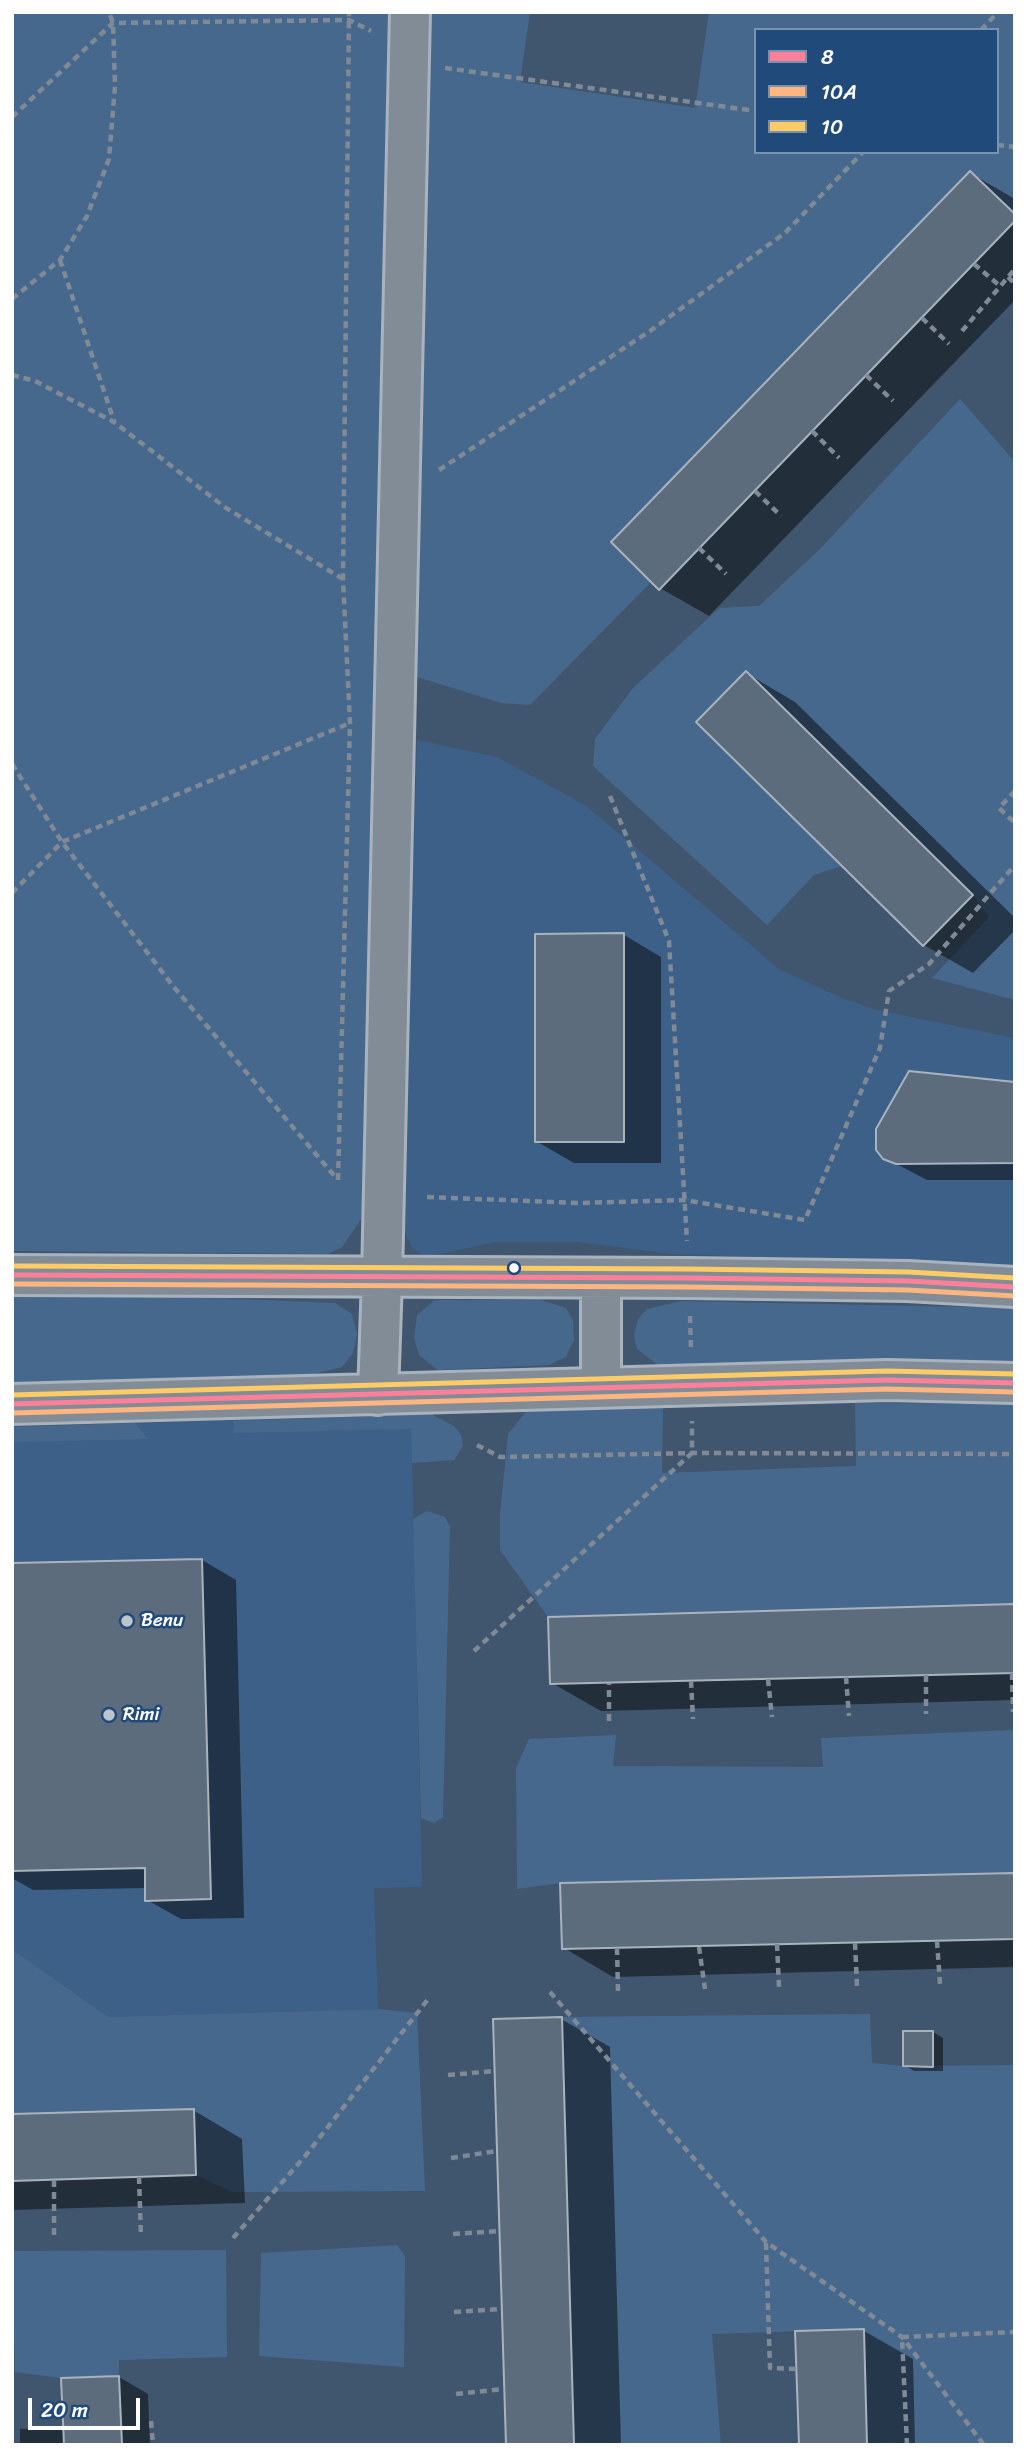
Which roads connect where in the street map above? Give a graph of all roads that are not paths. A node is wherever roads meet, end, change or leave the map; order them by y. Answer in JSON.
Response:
{"nodes":[{"id":1,"x":410,"y":12,"type":"edge"},
{"id":2,"x":12,"y":1275,"type":"edge"},
{"id":3,"x":382,"y":1278,"type":"junction"},
{"id":4,"x":600,"y":1278,"type":"junction"},
{"id":5,"x":1015,"y":1287,"type":"edge"},
{"id":6,"x":1015,"y":1383,"type":"edge"},
{"id":7,"x":601,"y":1387,"type":"junction"},
{"id":8,"x":379,"y":1395,"type":"junction"},
{"id":9,"x":12,"y":1404,"type":"edge"}],
"edges":[{"from":1,"to":3,"type":"main road"},
{"from":2,"to":3,"type":"main road"},
{"from":3,"to":4,"type":"main road"},
{"from":3,"to":8,"type":"main road"},
{"from":4,"to":5,"type":"main road"},
{"from":4,"to":7,"type":"main road"},
{"from":6,"to":7,"type":"main road"},
{"from":7,"to":8,"type":"main road"},
{"from":8,"to":9,"type":"main road"}]}
